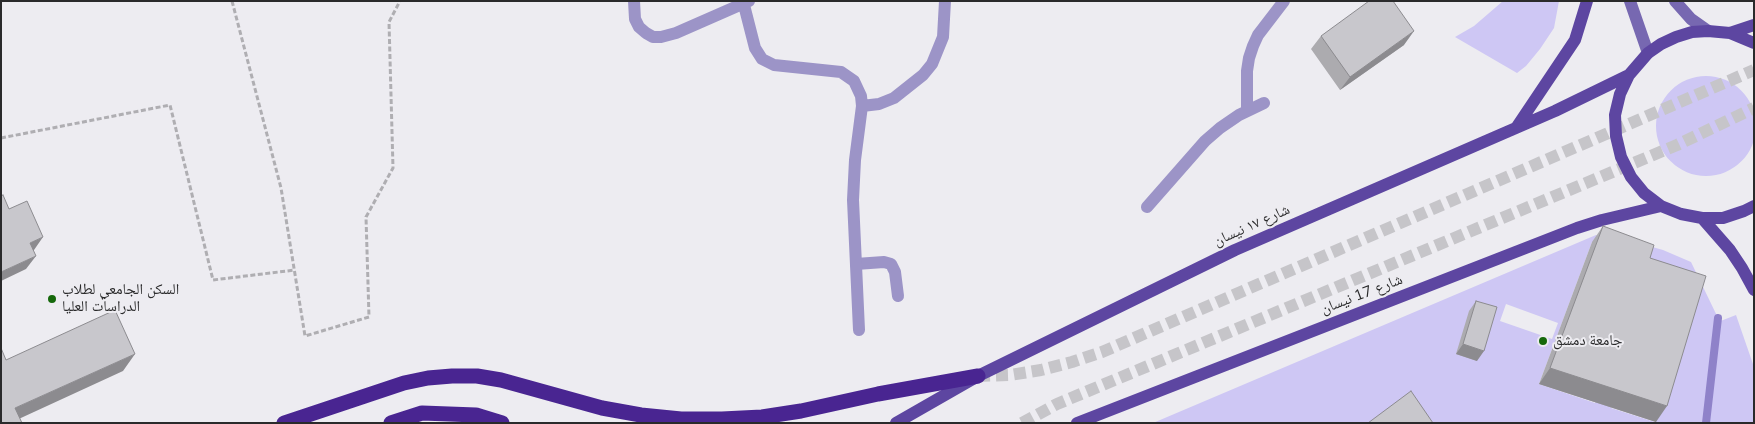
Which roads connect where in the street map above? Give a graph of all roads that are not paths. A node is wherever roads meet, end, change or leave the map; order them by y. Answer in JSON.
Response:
{"nodes":[{"id":1,"x":634,"y":1,"type":"edge"},
{"id":2,"x":945,"y":1,"type":"edge"},
{"id":3,"x":1284,"y":1,"type":"edge"},
{"id":4,"x":1587,"y":1,"type":"edge"},
{"id":5,"x":1630,"y":1,"type":"edge"},
{"id":6,"x":1675,"y":1,"type":"edge"},
{"id":7,"x":747,"y":3,"type":"edge"},
{"id":8,"x":1754,"y":25,"type":"edge"},
{"id":9,"x":1708,"y":31,"type":"junction"},
{"id":10,"x":1730,"y":33,"type":"junction"},
{"id":11,"x":1754,"y":43,"type":"edge"},
{"id":12,"x":1648,"y":54,"type":"junction"},
{"id":13,"x":1629,"y":75,"type":"junction"},
{"id":14,"x":1264,"y":103,"type":"dead end"},
{"id":15,"x":862,"y":106,"type":"junction"},
{"id":16,"x":1247,"y":111,"type":"junction"},
{"id":17,"x":1516,"y":128,"type":"junction"},
{"id":18,"x":1661,"y":206,"type":"junction"},
{"id":19,"x":1754,"y":206,"type":"edge"},
{"id":20,"x":1147,"y":207,"type":"dead end"},
{"id":21,"x":1702,"y":218,"type":"junction"},
{"id":22,"x":856,"y":264,"type":"junction"},
{"id":23,"x":1754,"y":290,"type":"edge"},
{"id":24,"x":898,"y":296,"type":"dead end"},
{"id":25,"x":859,"y":330,"type":"dead end"},
{"id":26,"x":978,"y":376,"type":"junction"},
{"id":27,"x":284,"y":423,"type":"edge"},
{"id":28,"x":391,"y":423,"type":"edge"},
{"id":29,"x":502,"y":423,"type":"edge"},
{"id":30,"x":896,"y":423,"type":"edge"},
{"id":31,"x":1077,"y":423,"type":"edge"}],
"edges":[{"from":1,"to":7,"type":"street"},
{"from":2,"to":15,"type":"street"},
{"from":3,"to":16,"type":"street"},
{"from":4,"to":17,"type":"main road"},
{"from":5,"to":12,"type":"main road"},
{"from":6,"to":9,"type":"main road"},
{"from":7,"to":15,"type":"street"},
{"from":8,"to":10,"type":"main road"},
{"from":9,"to":10,"type":"main road"},
{"from":9,"to":12,"type":"main road"},
{"from":10,"to":11,"type":"main road"},
{"from":12,"to":13,"type":"main road"},
{"from":13,"to":17,"type":"main road","name":"شارع ١٧ نيسان"},
{"from":13,"to":18,"type":"main road"},
{"from":14,"to":16,"type":"street"},
{"from":15,"to":22,"type":"street"},
{"from":16,"to":20,"type":"street"},
{"from":17,"to":26,"type":"main road","name":"شارع ١٧ نيسان"},
{"from":18,"to":21,"type":"main road"},
{"from":18,"to":31,"type":"main road","name":"شارع 17 نيسان"},
{"from":19,"to":21,"type":"main road"},
{"from":21,"to":23,"type":"main road"},
{"from":22,"to":24,"type":"street"},
{"from":22,"to":25,"type":"street"},
{"from":26,"to":27,"type":"highway"},
{"from":26,"to":30,"type":"main road","name":"شارع ١٧ نيسان"},
{"from":28,"to":29,"type":"highway"}]}
